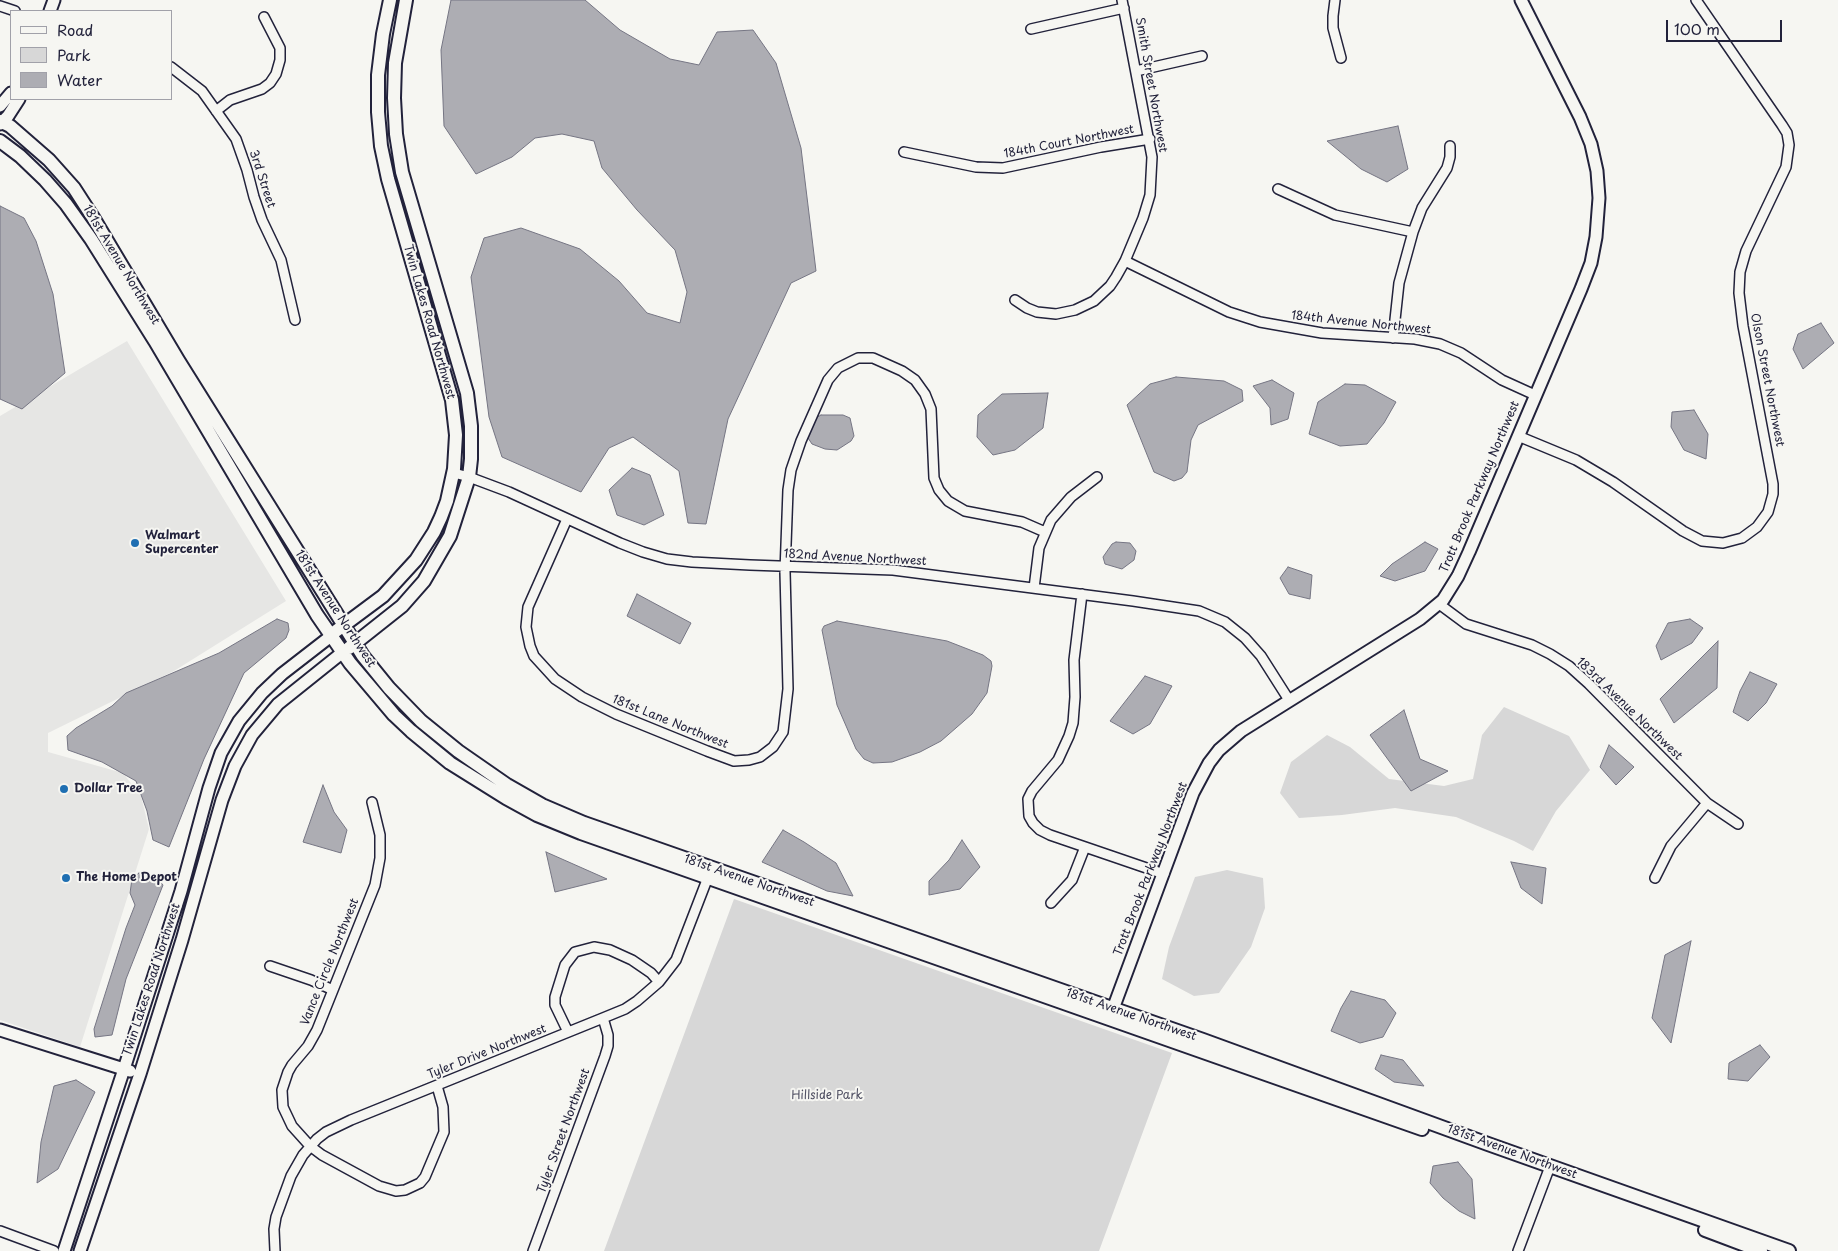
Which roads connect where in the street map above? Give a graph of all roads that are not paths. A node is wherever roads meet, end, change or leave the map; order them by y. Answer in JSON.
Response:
{"nodes":[{"id":1,"x":390,"y":0,"type":"edge"},
{"id":2,"x":406,"y":0,"type":"edge"},
{"id":3,"x":1335,"y":0,"type":"edge"},
{"id":4,"x":1520,"y":0,"type":"edge"},
{"id":5,"x":1696,"y":0,"type":"edge"},
{"id":6,"x":1123,"y":4,"type":"edge"},
{"id":7,"x":0,"y":6,"type":"edge"},
{"id":8,"x":12,"y":10,"type":"edge"},
{"id":9,"x":264,"y":17,"type":"dead end"},
{"id":10,"x":1032,"y":29,"type":"dead end"},
{"id":11,"x":1202,"y":56,"type":"dead end"},
{"id":12,"x":1341,"y":58,"type":"dead end"},
{"id":13,"x":172,"y":68,"type":"edge"},
{"id":14,"x":1136,"y":71,"type":"junction"},
{"id":15,"x":10,"y":94,"type":"edge"},
{"id":16,"x":18,"y":100,"type":"edge"},
{"id":17,"x":0,"y":106,"type":"edge"},
{"id":18,"x":216,"y":111,"type":"junction"},
{"id":19,"x":0,"y":122,"type":"edge"},
{"id":20,"x":1150,"y":139,"type":"junction"},
{"id":21,"x":0,"y":141,"type":"edge"},
{"id":22,"x":1450,"y":146,"type":"dead end"},
{"id":23,"x":904,"y":152,"type":"dead end"},
{"id":24,"x":1278,"y":189,"type":"dead end"},
{"id":25,"x":1413,"y":232,"type":"junction"},
{"id":26,"x":1125,"y":261,"type":"junction"},
{"id":27,"x":1015,"y":300,"type":"dead end"},
{"id":28,"x":295,"y":320,"type":"dead end"},
{"id":29,"x":1392,"y":338,"type":"junction"},
{"id":30,"x":1535,"y":395,"type":"junction"},
{"id":31,"x":1518,"y":436,"type":"junction"},
{"id":32,"x":454,"y":473,"type":"junction"},
{"id":33,"x":468,"y":477,"type":"junction"},
{"id":34,"x":1097,"y":477,"type":"dead end"},
{"id":35,"x":567,"y":519,"type":"junction"},
{"id":36,"x":1045,"y":532,"type":"junction"},
{"id":37,"x":786,"y":566,"type":"junction"},
{"id":38,"x":1034,"y":588,"type":"junction"},
{"id":39,"x":1082,"y":594,"type":"junction"},
{"id":40,"x":1439,"y":604,"type":"junction"},
{"id":41,"x":343,"y":626,"type":"junction"},
{"id":42,"x":331,"y":636,"type":"junction"},
{"id":43,"x":354,"y":643,"type":"junction"},
{"id":44,"x":343,"y":652,"type":"junction"},
{"id":45,"x":1289,"y":700,"type":"junction"},
{"id":46,"x":372,"y":802,"type":"dead end"},
{"id":47,"x":1707,"y":803,"type":"junction"},
{"id":48,"x":1738,"y":824,"type":"dead end"},
{"id":49,"x":1085,"y":847,"type":"junction"},
{"id":50,"x":710,"y":873,"type":"junction"},
{"id":51,"x":1164,"y":874,"type":"junction"},
{"id":52,"x":1654,"y":878,"type":"dead end"},
{"id":53,"x":1051,"y":903,"type":"dead end"},
{"id":54,"x":270,"y":966,"type":"dead end"},
{"id":55,"x":659,"y":982,"type":"junction"},
{"id":56,"x":333,"y":990,"type":"junction"},
{"id":57,"x":1111,"y":1014,"type":"junction"},
{"id":58,"x":603,"y":1018,"type":"junction"},
{"id":59,"x":0,"y":1030,"type":"edge"},
{"id":60,"x":568,"y":1032,"type":"junction"},
{"id":61,"x":124,"y":1069,"type":"junction"},
{"id":62,"x":140,"y":1074,"type":"junction"},
{"id":63,"x":437,"y":1086,"type":"junction"},
{"id":64,"x":310,"y":1146,"type":"junction"},
{"id":65,"x":1548,"y":1171,"type":"junction"},
{"id":66,"x":0,"y":1231,"type":"edge"},
{"id":67,"x":54,"y":1251,"type":"edge"},
{"id":68,"x":64,"y":1251,"type":"edge"},
{"id":69,"x":80,"y":1251,"type":"edge"},
{"id":70,"x":275,"y":1251,"type":"edge"},
{"id":71,"x":532,"y":1251,"type":"edge"},
{"id":72,"x":1518,"y":1251,"type":"edge"},
{"id":73,"x":1761,"y":1251,"type":"edge"},
{"id":74,"x":1789,"y":1251,"type":"edge"}],
"edges":[{"from":1,"to":32,"type":"main road","name":"Twin Lakes Road Northwest"},
{"from":2,"to":33,"type":"main road","name":"Twin Lakes Road Northwest"},
{"from":3,"to":12,"type":"street"},
{"from":4,"to":30,"type":"street","name":"Trott Brook Parkway Northwest"},
{"from":5,"to":31,"type":"street","name":"Olson Street Northwest"},
{"from":6,"to":10,"type":"street"},
{"from":6,"to":14,"type":"street","name":"Smith Street Northwest"},
{"from":7,"to":8,"type":"street"},
{"from":9,"to":18,"type":"street"},
{"from":11,"to":14,"type":"street"},
{"from":13,"to":18,"type":"street","name":"3rd Street"},
{"from":14,"to":20,"type":"street","name":"Smith Street Northwest"},
{"from":15,"to":17,"type":"street"},
{"from":16,"to":19,"type":"street"},
{"from":18,"to":28,"type":"street","name":"3rd Street"},
{"from":19,"to":41,"type":"main road","name":"181st Avenue Northwest"},
{"from":20,"to":23,"type":"street","name":"184th Court Northwest"},
{"from":20,"to":26,"type":"street","name":"Smith Street Northwest"},
{"from":21,"to":42,"type":"main road","name":"181st Avenue Northwest"},
{"from":22,"to":25,"type":"street"},
{"from":24,"to":25,"type":"street"},
{"from":25,"to":29,"type":"street"},
{"from":26,"to":27,"type":"street","name":"Smith Street Northwest"},
{"from":26,"to":29,"type":"street","name":"184th Avenue Northwest"},
{"from":29,"to":30,"type":"street","name":"184th Avenue Northwest"},
{"from":30,"to":31,"type":"street","name":"Trott Brook Parkway Northwest"},
{"from":31,"to":40,"type":"street","name":"Trott Brook Parkway Northwest"},
{"from":32,"to":33,"type":"street","name":"182nd Avenue Northwest"},
{"from":32,"to":41,"type":"main road","name":"Twin Lakes Road Northwest"},
{"from":33,"to":35,"type":"street","name":"182nd Avenue Northwest"},
{"from":33,"to":43,"type":"main road","name":"Twin Lakes Road Northwest"},
{"from":34,"to":36,"type":"street"},
{"from":35,"to":37,"type":"street","name":"182nd Avenue Northwest"},
{"from":35,"to":37,"type":"street","name":"181st Lane Northwest"},
{"from":36,"to":37,"type":"street"},
{"from":36,"to":38,"type":"street"},
{"from":37,"to":38,"type":"street","name":"182nd Avenue Northwest"},
{"from":38,"to":39,"type":"street","name":"182nd Avenue Northwest"},
{"from":39,"to":45,"type":"street","name":"182nd Avenue Northwest"},
{"from":39,"to":49,"type":"street"},
{"from":40,"to":45,"type":"street","name":"Trott Brook Parkway Northwest"},
{"from":40,"to":47,"type":"street","name":"183rd Avenue Northwest"},
{"from":41,"to":42,"type":"main road","name":"Twin Lakes Road Northwest"},
{"from":41,"to":43,"type":"main road","name":"181st Avenue Northwest"},
{"from":42,"to":44,"type":"main road","name":"181st Avenue Northwest"},
{"from":42,"to":61,"type":"street","name":"Twin Lakes Road Northwest"},
{"from":43,"to":44,"type":"main road","name":"Twin Lakes Road Northwest"},
{"from":43,"to":50,"type":"main road","name":"181st Avenue Northwest"},
{"from":44,"to":50,"type":"main road","name":"181st Avenue Northwest"},
{"from":44,"to":62,"type":"street","name":"Twin Lakes Road Northwest"},
{"from":45,"to":51,"type":"street","name":"Trott Brook Parkway Northwest"},
{"from":46,"to":56,"type":"street","name":"Vance Circle Northwest"},
{"from":47,"to":48,"type":"street","name":"183rd Avenue Northwest"},
{"from":47,"to":52,"type":"street"},
{"from":49,"to":51,"type":"street"},
{"from":49,"to":53,"type":"street"},
{"from":50,"to":55,"type":"street","name":"Tyler Drive Northwest"},
{"from":50,"to":57,"type":"main road","name":"181st Avenue Northwest"},
{"from":51,"to":57,"type":"street","name":"Trott Brook Parkway Northwest"},
{"from":54,"to":56,"type":"street"},
{"from":55,"to":58,"type":"street","name":"Tyler Drive Northwest"},
{"from":55,"to":60,"type":"street"},
{"from":56,"to":64,"type":"street","name":"Vance Circle Northwest"},
{"from":57,"to":65,"type":"main road","name":"181st Avenue Northwest"},
{"from":57,"to":74,"type":"main road","name":"181st Avenue Northwest"},
{"from":58,"to":60,"type":"street","name":"Tyler Drive Northwest"},
{"from":58,"to":71,"type":"street","name":"Tyler Street Northwest"},
{"from":59,"to":61,"type":"street"},
{"from":60,"to":63,"type":"street","name":"Tyler Drive Northwest"},
{"from":61,"to":62,"type":"street"},
{"from":61,"to":68,"type":"street","name":"Twin Lakes Road Northwest"},
{"from":62,"to":69,"type":"street","name":"Twin Lakes Road Northwest"},
{"from":63,"to":64,"type":"street","name":"Tyler Drive Northwest"},
{"from":63,"to":64,"type":"street"},
{"from":64,"to":70,"type":"street","name":"Tyler Drive Northwest"},
{"from":65,"to":72,"type":"street"},
{"from":65,"to":73,"type":"main road","name":"181st Avenue Northwest"},
{"from":66,"to":67,"type":"street"}]}
